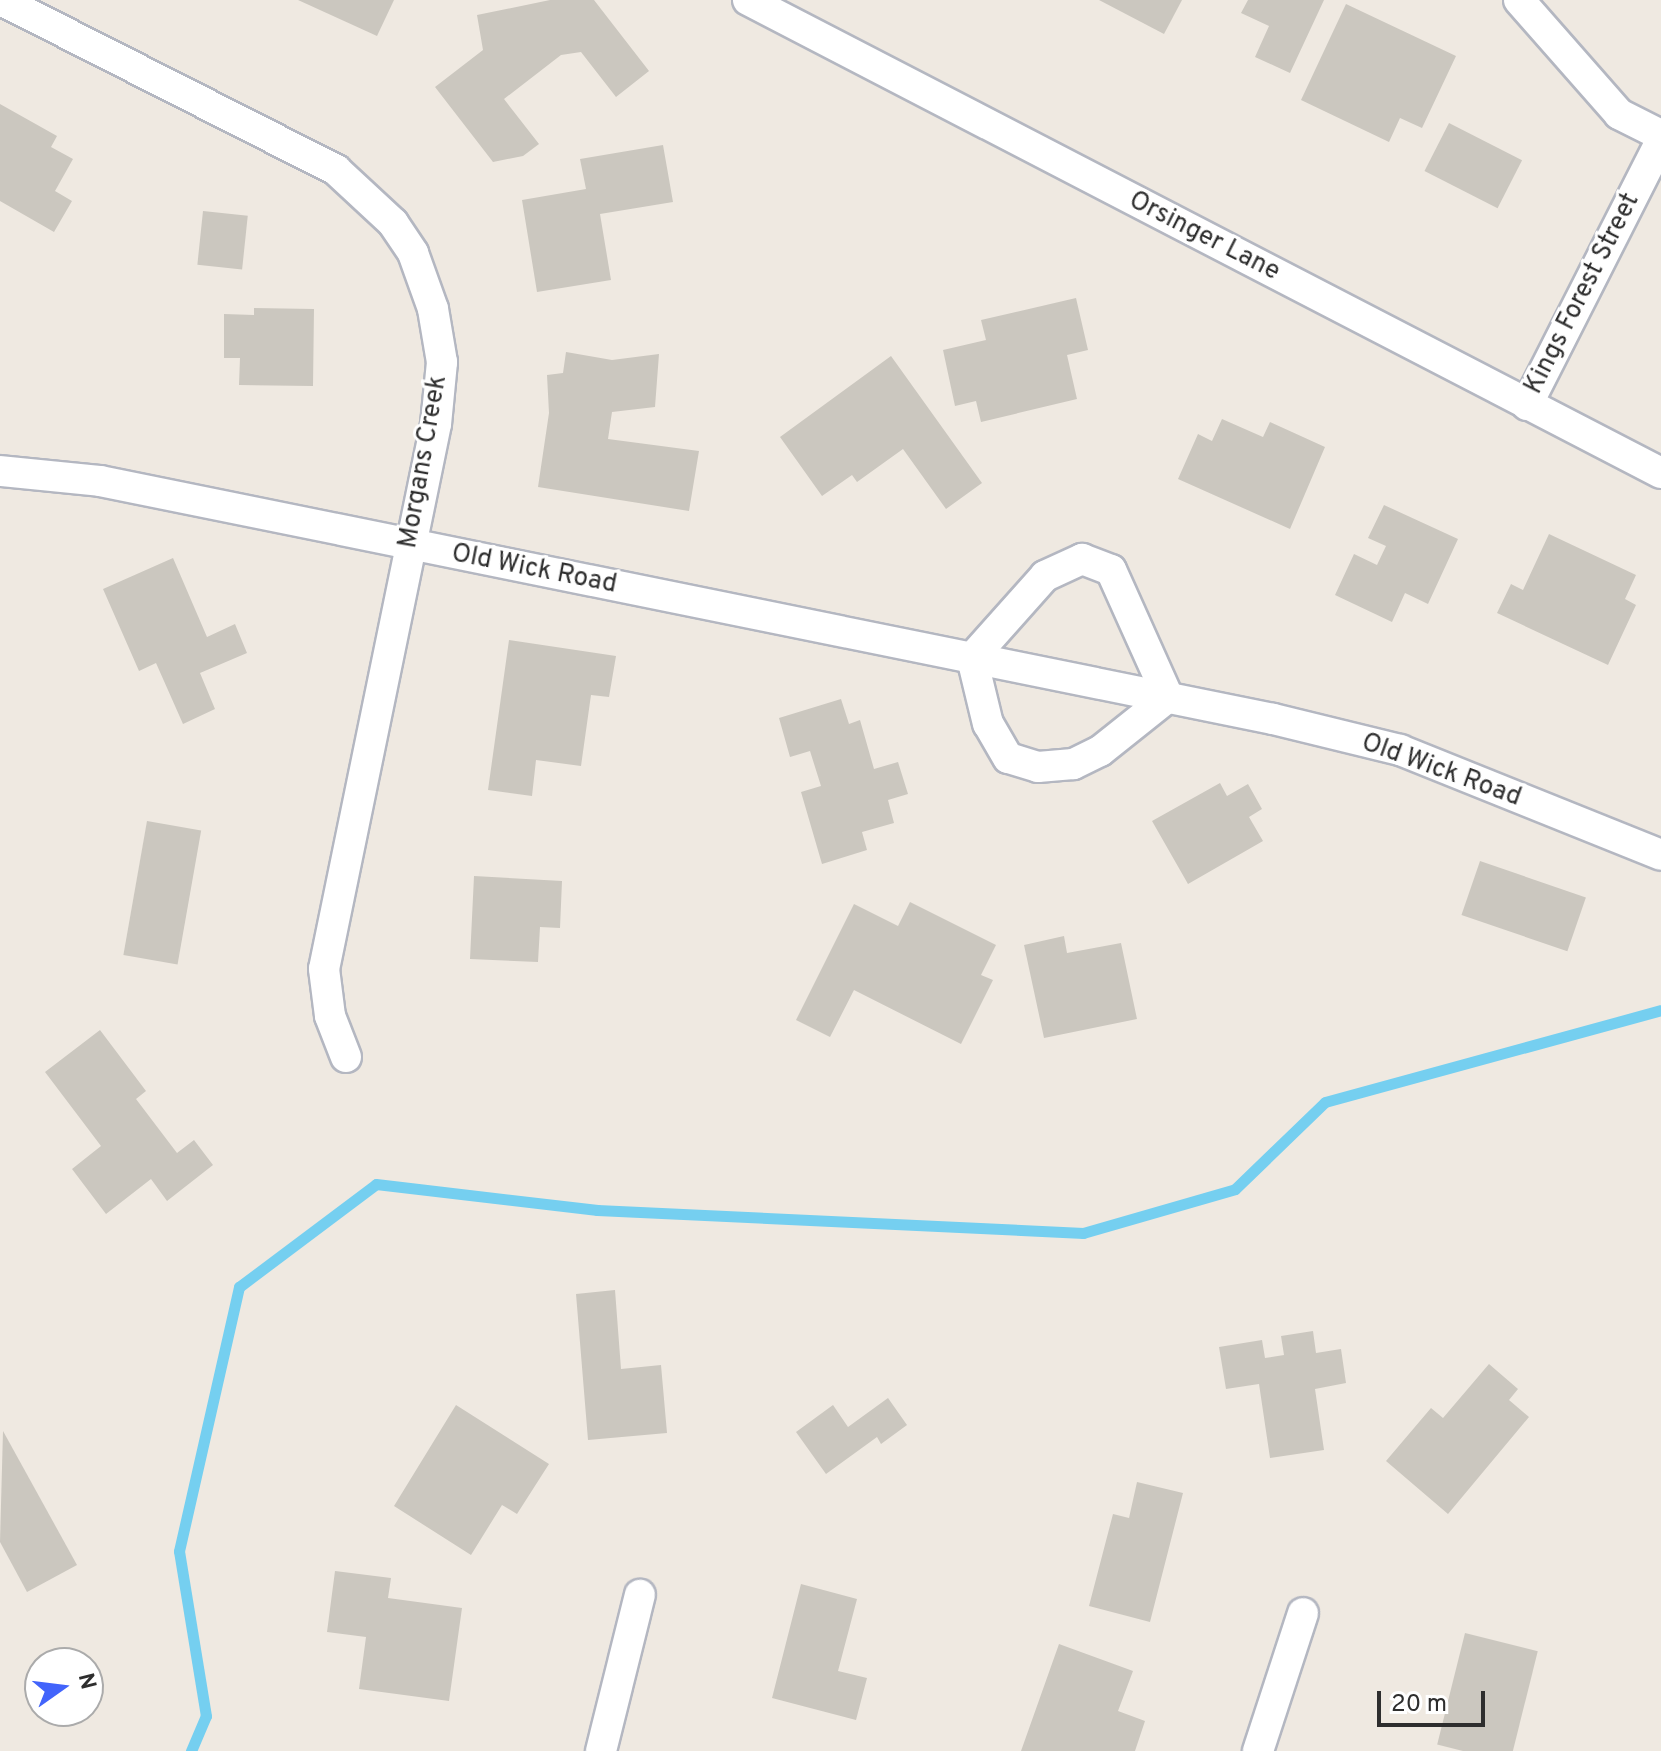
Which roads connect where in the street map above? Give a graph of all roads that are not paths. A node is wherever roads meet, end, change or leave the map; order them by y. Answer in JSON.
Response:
{"nodes":[{"id":1,"x":1,"y":0,"type":"edge"},
{"id":2,"x":748,"y":0,"type":"edge"},
{"id":3,"x":1519,"y":0,"type":"edge"},
{"id":4,"x":1661,"y":138,"type":"edge"},
{"id":5,"x":1527,"y":405,"type":"junction"},
{"id":6,"x":0,"y":471,"type":"edge"},
{"id":7,"x":1661,"y":473,"type":"edge"},
{"id":8,"x":410,"y":545,"type":"junction"},
{"id":9,"x":972,"y":658,"type":"junction"},
{"id":10,"x":1168,"y":697,"type":"junction"},
{"id":11,"x":1661,"y":855,"type":"edge"},
{"id":12,"x":346,"y":1057,"type":"dead end"},
{"id":13,"x":640,"y":1595,"type":"dead end"},
{"id":14,"x":1303,"y":1613,"type":"dead end"},
{"id":15,"x":601,"y":1751,"type":"edge"},
{"id":16,"x":1258,"y":1751,"type":"edge"}],
"edges":[{"from":1,"to":8,"type":"street","name":"Morgans Creek"},
{"from":2,"to":5,"type":"street","name":"Orsinger Lane"},
{"from":3,"to":4,"type":"street"},
{"from":4,"to":5,"type":"street","name":"Kings Forest Street"},
{"from":5,"to":7,"type":"street","name":"Orsinger Lane"},
{"from":6,"to":8,"type":"street","name":"Old Wick Road"},
{"from":8,"to":9,"type":"street","name":"Old Wick Road"},
{"from":8,"to":12,"type":"street","name":"Morgans Creek"},
{"from":9,"to":10,"type":"street","name":"Old Wick Road"},
{"from":9,"to":10,"type":"street"},
{"from":9,"to":10,"type":"street"},
{"from":10,"to":11,"type":"street","name":"Old Wick Road"},
{"from":13,"to":15,"type":"street"},
{"from":14,"to":16,"type":"street"}]}
